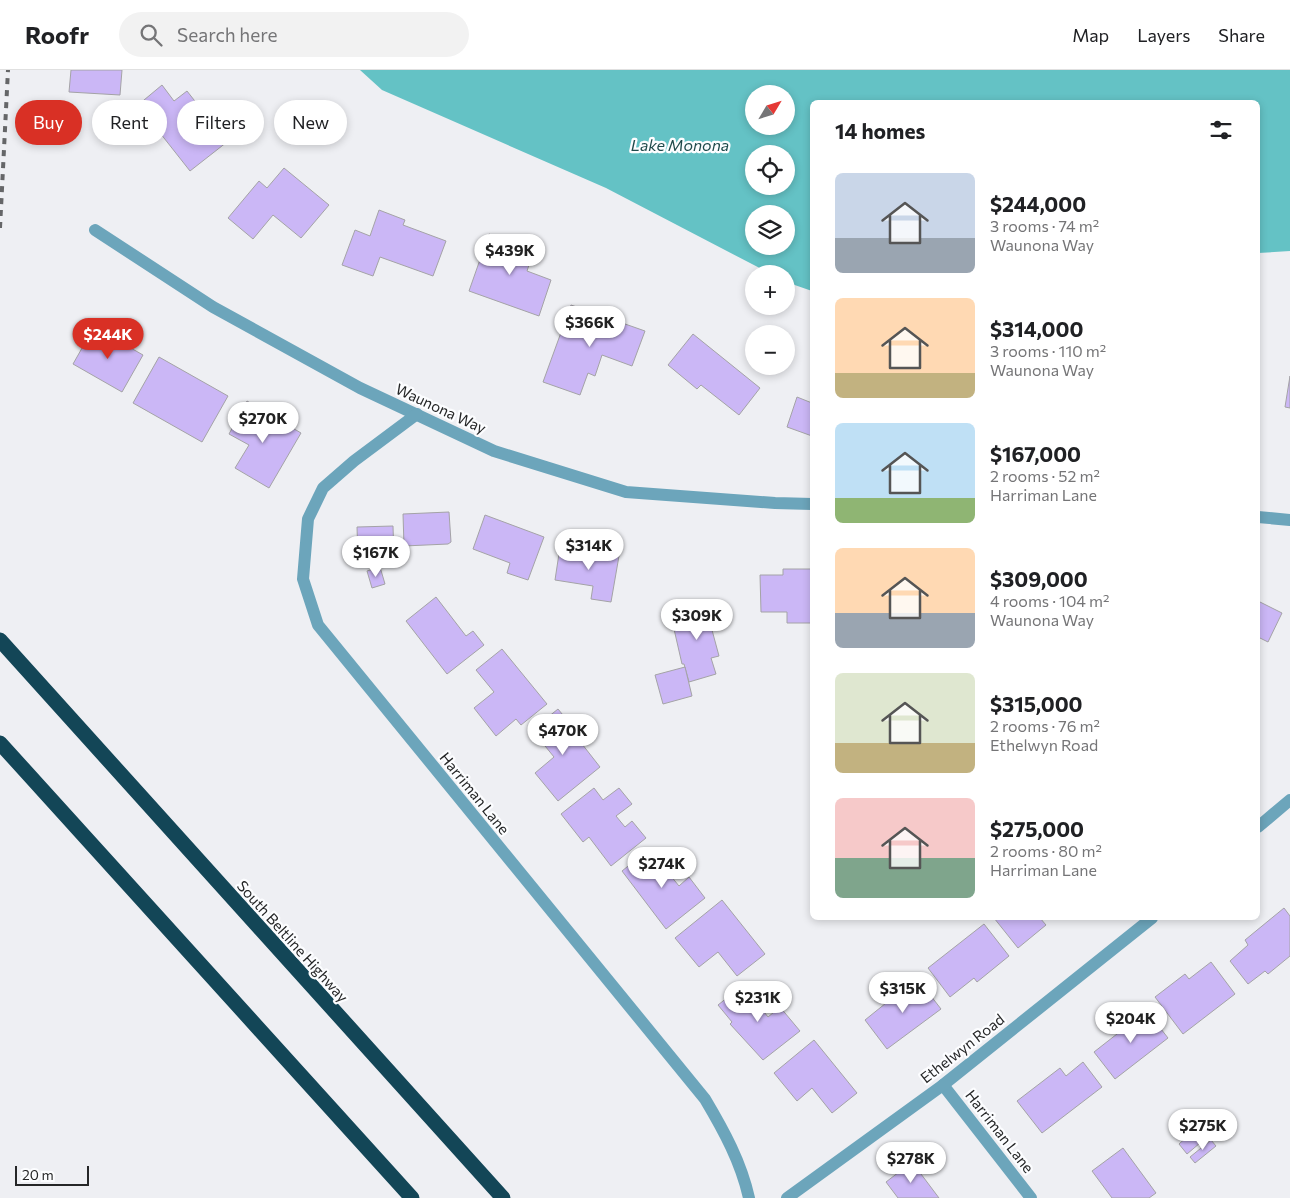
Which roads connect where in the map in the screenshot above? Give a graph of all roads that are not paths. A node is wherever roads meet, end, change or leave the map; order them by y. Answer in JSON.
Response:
{"nodes":[{"id":1,"x":94,"y":230,"type":"dead end"},
{"id":2,"x":417,"y":414,"type":"junction"},
{"id":3,"x":810,"y":504,"type":"edge"},
{"id":4,"x":1260,"y":517,"type":"edge"},
{"id":5,"x":1290,"y":520,"type":"edge"},
{"id":6,"x":0,"y":640,"type":"edge"},
{"id":7,"x":0,"y":743,"type":"edge"},
{"id":8,"x":1290,"y":800,"type":"edge"},
{"id":9,"x":1260,"y":825,"type":"edge"},
{"id":10,"x":1149,"y":920,"type":"edge"},
{"id":11,"x":943,"y":1085,"type":"junction"},
{"id":12,"x":412,"y":1198,"type":"edge"},
{"id":13,"x":503,"y":1198,"type":"edge"},
{"id":14,"x":749,"y":1198,"type":"edge"},
{"id":15,"x":788,"y":1198,"type":"edge"},
{"id":16,"x":1031,"y":1198,"type":"edge"}],
"edges":[{"from":1,"to":2,"type":"street","name":"Waunona Way"},
{"from":2,"to":3,"type":"street","name":"Waunona Way"},
{"from":2,"to":14,"type":"street","name":"Harriman Lane"},
{"from":4,"to":5,"type":"street"},
{"from":6,"to":13,"type":"highway","name":"South Beltline Highway"},
{"from":7,"to":12,"type":"highway"},
{"from":8,"to":9,"type":"street"},
{"from":10,"to":11,"type":"street","name":"Ethelwyn Road"},
{"from":11,"to":15,"type":"street","name":"Ethelwyn Road"},
{"from":11,"to":16,"type":"street","name":"Harriman Lane"}]}
